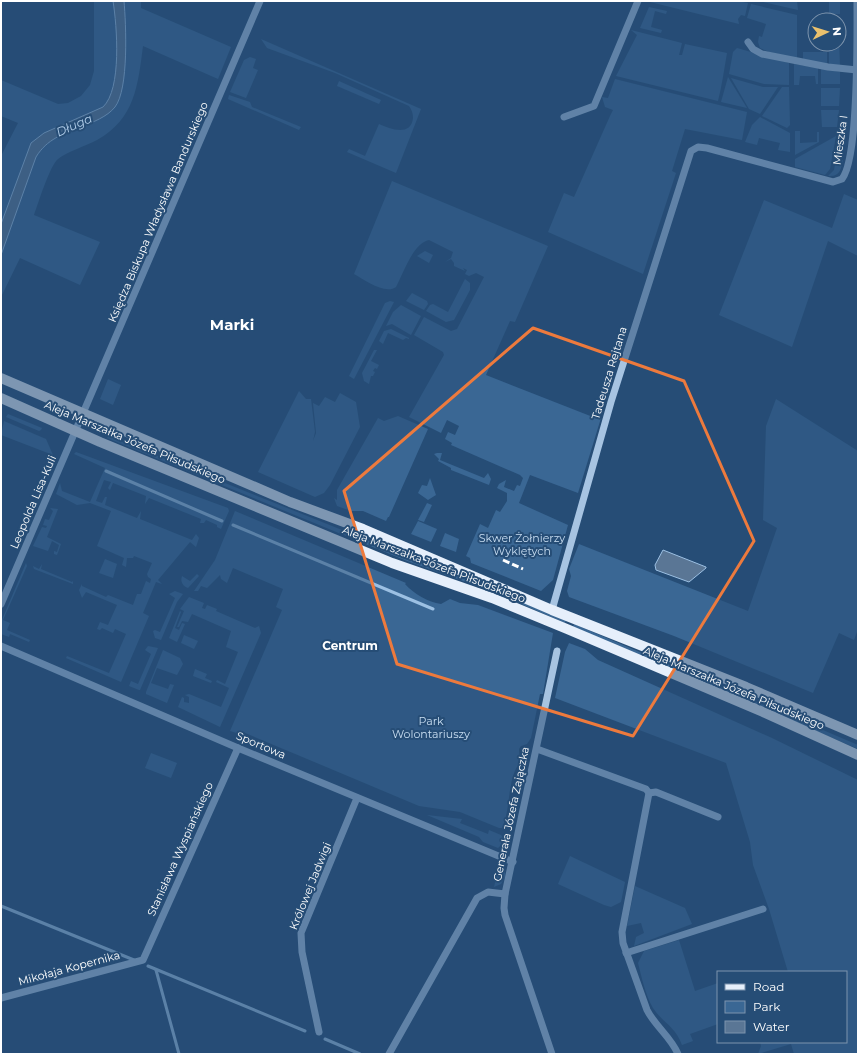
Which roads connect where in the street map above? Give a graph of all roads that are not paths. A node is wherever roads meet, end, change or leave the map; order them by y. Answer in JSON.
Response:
{"nodes":[{"id":1,"x":260,"y":1,"type":"edge"},
{"id":2,"x":638,"y":1,"type":"edge"},
{"id":3,"x":857,"y":1,"type":"edge"},
{"id":4,"x":748,"y":42,"type":"dead end"},
{"id":5,"x":857,"y":70,"type":"edge"},
{"id":6,"x":564,"y":117,"type":"dead end"},
{"id":7,"x":698,"y":147,"type":"joint"},
{"id":8,"x":1,"y":378,"type":"edge"},
{"id":9,"x":1,"y":398,"type":"edge"},
{"id":10,"x":83,"y":414,"type":"junction"},
{"id":11,"x":75,"y":431,"type":"junction"},
{"id":12,"x":1,"y":604,"type":"edge"},
{"id":13,"x":552,"y":610,"type":"junction"},
{"id":14,"x":1,"y":646,"type":"edge"},
{"id":15,"x":557,"y":651,"type":"dead end"},
{"id":16,"x":858,"y":735,"type":"edge"},
{"id":17,"x":238,"y":748,"type":"junction"},
{"id":18,"x":537,"y":749,"type":"junction"},
{"id":19,"x":858,"y":755,"type":"edge"},
{"id":20,"x":649,"y":795,"type":"junction"},
{"id":21,"x":357,"y":798,"type":"junction"},
{"id":22,"x":718,"y":817,"type":"dead end"},
{"id":23,"x":513,"y":862,"type":"junction"},
{"id":24,"x":506,"y":894,"type":"junction"},
{"id":25,"x":763,"y":909,"type":"dead end"},
{"id":26,"x":626,"y":953,"type":"junction"},
{"id":27,"x":143,"y":960,"type":"joint"},
{"id":28,"x":1,"y":998,"type":"edge"},
{"id":29,"x":319,"y":1032,"type":"dead end"},
{"id":30,"x":676,"y":1053,"type":"edge"},
{"id":31,"x":389,"y":1054,"type":"edge"},
{"id":32,"x":552,"y":1054,"type":"edge"}],
"edges":[{"from":1,"to":10,"type":"street","name":"Księdza Biskupa Władysława Bandurskiego"},
{"from":2,"to":6,"type":"street"},
{"from":3,"to":5,"type":"street","name":"Mieszka I"},
{"from":4,"to":5,"type":"street"},
{"from":5,"to":7,"type":"street","name":"Mieszka I"},
{"from":7,"to":13,"type":"street","name":"Tadeusza Rejtana"},
{"from":8,"to":10,"type":"main road","name":"Aleja Marszałka Józefa Piłsudskiego"},
{"from":9,"to":11,"type":"main road","name":"Aleja Marszałka Józefa Piłsudskiego"},
{"from":10,"to":11,"type":"street","name":"Księdza Biskupa Władysława Bandurskiego"},
{"from":10,"to":13,"type":"main road","name":"Aleja Marszałka Józefa Piłsudskiego"},
{"from":11,"to":12,"type":"street","name":"Leopolda Lisa-Kuli"},
{"from":11,"to":19,"type":"main road","name":"Aleja Marszałka Józefa Piłsudskiego"},
{"from":13,"to":16,"type":"main road","name":"Aleja Marszałka Józefa Piłsudskiego"},
{"from":14,"to":17,"type":"street","name":"Sportowa"},
{"from":15,"to":18,"type":"street","name":"Generała Józefa Zajączka"},
{"from":17,"to":21,"type":"street","name":"Sportowa"},
{"from":17,"to":27,"type":"street","name":"Stanisława Wyspiańskiego"},
{"from":18,"to":20,"type":"street"},
{"from":18,"to":23,"type":"street","name":"Generała Józefa Zajączka"},
{"from":20,"to":22,"type":"street"},
{"from":20,"to":26,"type":"street"},
{"from":21,"to":23,"type":"street","name":"Sportowa"},
{"from":21,"to":29,"type":"street","name":"Królowej Jadwigi"},
{"from":23,"to":24,"type":"street","name":"Generała Józefa Zajączka"},
{"from":24,"to":31,"type":"street","name":"Generała Józefa Zajączka"},
{"from":24,"to":32,"type":"street"},
{"from":25,"to":26,"type":"street"},
{"from":26,"to":30,"type":"street"},
{"from":27,"to":28,"type":"street","name":"Mikołaja Kopernika"}]}
